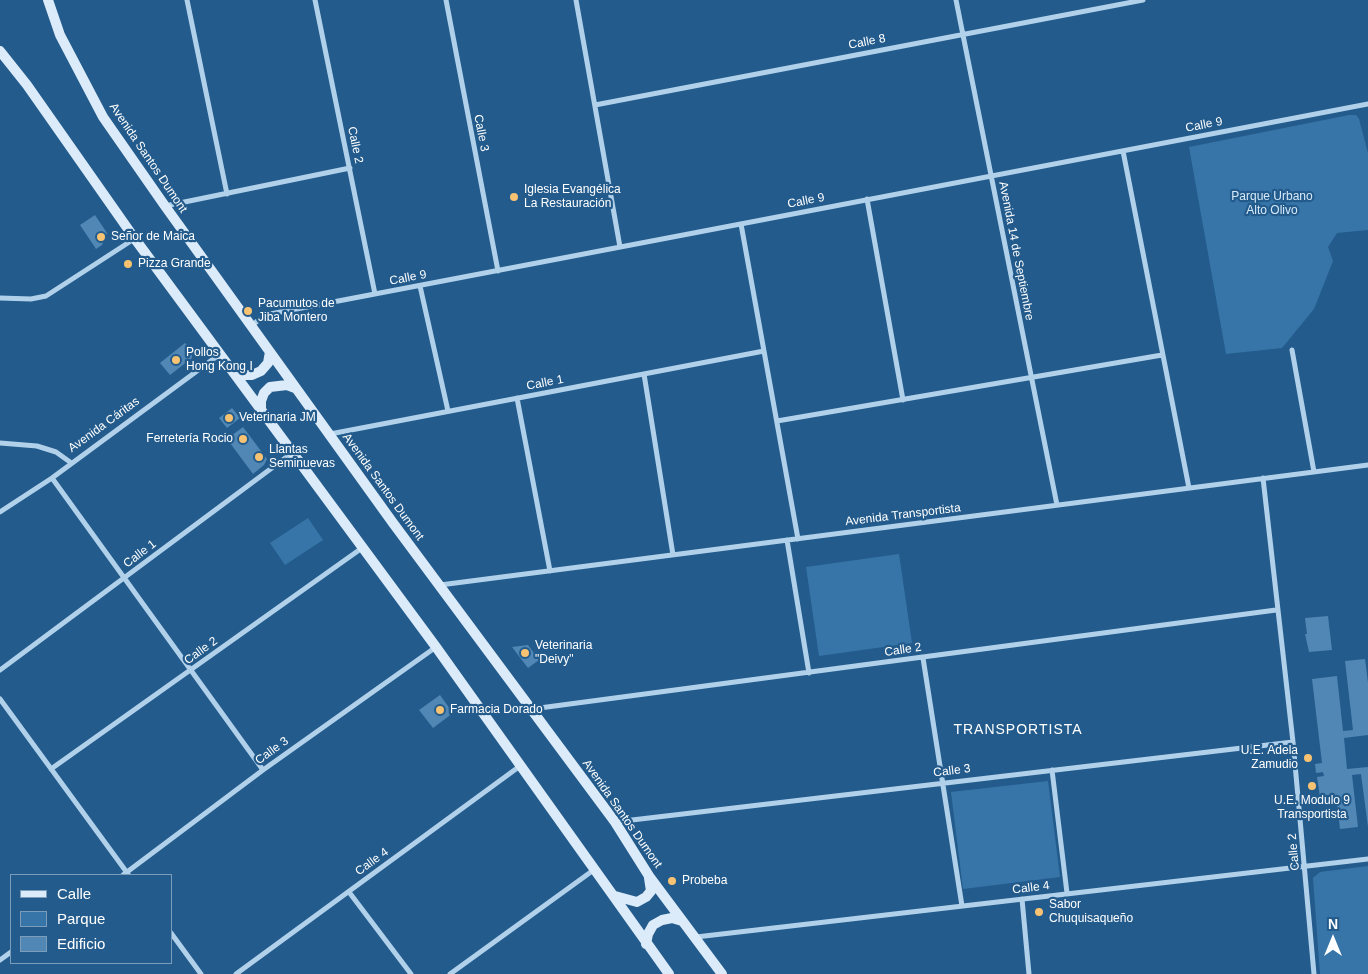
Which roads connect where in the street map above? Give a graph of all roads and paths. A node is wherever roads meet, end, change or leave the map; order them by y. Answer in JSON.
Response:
{"nodes":[{"id":1,"x":48,"y":0,"type":"edge"},
{"id":2,"x":187,"y":0,"type":"edge"},
{"id":3,"x":315,"y":0,"type":"edge"},
{"id":4,"x":446,"y":0,"type":"edge"},
{"id":5,"x":576,"y":0,"type":"edge"},
{"id":6,"x":956,"y":0,"type":"edge"},
{"id":7,"x":1143,"y":0,"type":"edge"},
{"id":8,"x":963,"y":34,"type":"junction"},
{"id":9,"x":0,"y":51,"type":"edge"},
{"id":10,"x":595,"y":105,"type":"junction"},
{"id":11,"x":1368,"y":105,"type":"edge"},
{"id":12,"x":1123,"y":151,"type":"junction"},
{"id":13,"x":350,"y":168,"type":"junction"},
{"id":14,"x":991,"y":176,"type":"junction"},
{"id":15,"x":226,"y":194,"type":"junction"},
{"id":16,"x":868,"y":199,"type":"junction"},
{"id":17,"x":165,"y":206,"type":"junction"},
{"id":18,"x":741,"y":224,"type":"junction"},
{"id":19,"x":135,"y":239,"type":"junction"},
{"id":20,"x":620,"y":247,"type":"junction"},
{"id":21,"x":498,"y":271,"type":"junction"},
{"id":22,"x":420,"y":286,"type":"junction"},
{"id":23,"x":375,"y":294,"type":"junction"},
{"id":24,"x":0,"y":298,"type":"edge"},
{"id":25,"x":251,"y":326,"type":"junction"},
{"id":26,"x":1292,"y":350,"type":"dead end"},
{"id":27,"x":764,"y":351,"type":"junction"},
{"id":28,"x":270,"y":352,"type":"junction"},
{"id":29,"x":220,"y":354,"type":"junction"},
{"id":30,"x":1162,"y":355,"type":"junction"},
{"id":31,"x":232,"y":369,"type":"junction"},
{"id":32,"x":644,"y":374,"type":"junction"},
{"id":33,"x":1031,"y":378,"type":"junction"},
{"id":34,"x":295,"y":388,"type":"junction"},
{"id":35,"x":517,"y":398,"type":"junction"},
{"id":36,"x":903,"y":400,"type":"junction"},
{"id":37,"x":261,"y":410,"type":"junction"},
{"id":38,"x":448,"y":412,"type":"junction"},
{"id":39,"x":777,"y":422,"type":"junction"},
{"id":40,"x":329,"y":434,"type":"junction"},
{"id":41,"x":0,"y":443,"type":"edge"},
{"id":42,"x":292,"y":453,"type":"junction"},
{"id":43,"x":70,"y":462,"type":"junction"},
{"id":44,"x":1368,"y":464,"type":"edge"},
{"id":45,"x":1314,"y":472,"type":"junction"},
{"id":46,"x":52,"y":478,"type":"junction"},
{"id":47,"x":1263,"y":478,"type":"junction"},
{"id":48,"x":1190,"y":488,"type":"junction"},
{"id":49,"x":1057,"y":505,"type":"junction"},
{"id":50,"x":0,"y":512,"type":"edge"},
{"id":51,"x":798,"y":539,"type":"junction"},
{"id":52,"x":787,"y":540,"type":"junction"},
{"id":53,"x":362,"y":548,"type":"junction"},
{"id":54,"x":673,"y":555,"type":"junction"},
{"id":55,"x":550,"y":571,"type":"junction"},
{"id":56,"x":124,"y":578,"type":"junction"},
{"id":57,"x":440,"y":585,"type":"junction"},
{"id":58,"x":1276,"y":610,"type":"junction"},
{"id":59,"x":436,"y":647,"type":"junction"},
{"id":60,"x":923,"y":658,"type":"junction"},
{"id":61,"x":0,"y":670,"type":"edge"},
{"id":62,"x":191,"y":671,"type":"junction"},
{"id":63,"x":809,"y":673,"type":"junction"},
{"id":64,"x":0,"y":699,"type":"edge"},
{"id":65,"x":532,"y":709,"type":"junction"},
{"id":66,"x":1293,"y":742,"type":"junction"},
{"id":67,"x":520,"y":766,"type":"junction"},
{"id":68,"x":51,"y":769,"type":"junction"},
{"id":69,"x":263,"y":770,"type":"junction"},
{"id":70,"x":1052,"y":770,"type":"junction"},
{"id":71,"x":943,"y":782,"type":"junction"},
{"id":72,"x":614,"y":822,"type":"junction"},
{"id":73,"x":1368,"y":859,"type":"edge"},
{"id":74,"x":1305,"y":866,"type":"junction"},
{"id":75,"x":595,"y":869,"type":"junction"},
{"id":76,"x":126,"y":874,"type":"edge"},
{"id":77,"x":649,"y":876,"type":"junction"},
{"id":78,"x":349,"y":892,"type":"junction"},
{"id":79,"x":1067,"y":893,"type":"junction"},
{"id":80,"x":615,"y":896,"type":"junction"},
{"id":81,"x":1022,"y":899,"type":"junction"},
{"id":82,"x":962,"y":906,"type":"junction"},
{"id":83,"x":682,"y":921,"type":"junction"},
{"id":84,"x":172,"y":934,"type":"edge"},
{"id":85,"x":696,"y":937,"type":"junction"},
{"id":86,"x":646,"y":944,"type":"junction"},
{"id":87,"x":201,"y":974,"type":"edge"},
{"id":88,"x":236,"y":974,"type":"edge"},
{"id":89,"x":411,"y":974,"type":"edge"},
{"id":90,"x":450,"y":974,"type":"edge"},
{"id":91,"x":669,"y":974,"type":"edge"},
{"id":92,"x":722,"y":974,"type":"edge"},
{"id":93,"x":1030,"y":974,"type":"edge"},
{"id":94,"x":1314,"y":974,"type":"edge"}],
"edges":[{"from":1,"to":17,"type":"main road","name":"Avenida Santos Dumont"},
{"from":2,"to":15,"type":"street"},
{"from":3,"to":13,"type":"street","name":"Calle 2"},
{"from":4,"to":21,"type":"street","name":"Calle 3"},
{"from":5,"to":10,"type":"street"},
{"from":6,"to":8,"type":"street","name":"Avenida 14 de Septiembre"},
{"from":7,"to":8,"type":"street","name":"Calle 8"},
{"from":8,"to":10,"type":"street","name":"Calle 8"},
{"from":8,"to":14,"type":"street","name":"Avenida 14 de Septiembre"},
{"from":9,"to":19,"type":"main road"},
{"from":10,"to":20,"type":"street"},
{"from":11,"to":12,"type":"street","name":"Calle 9"},
{"from":12,"to":14,"type":"street","name":"Calle 9"},
{"from":12,"to":30,"type":"street"},
{"from":13,"to":15,"type":"street"},
{"from":13,"to":23,"type":"street","name":"Calle 2"},
{"from":14,"to":16,"type":"street","name":"Calle 9"},
{"from":14,"to":33,"type":"street","name":"Avenida 14 de Septiembre"},
{"from":15,"to":17,"type":"street"},
{"from":16,"to":18,"type":"street","name":"Calle 9"},
{"from":16,"to":36,"type":"street"},
{"from":17,"to":25,"type":"main road","name":"Avenida Santos Dumont"},
{"from":18,"to":20,"type":"street","name":"Calle 9"},
{"from":18,"to":27,"type":"street"},
{"from":19,"to":24,"type":"street"},
{"from":19,"to":29,"type":"main road"},
{"from":20,"to":21,"type":"street","name":"Calle 9"},
{"from":21,"to":22,"type":"street","name":"Calle 9"},
{"from":22,"to":23,"type":"street","name":"Calle 9"},
{"from":22,"to":38,"type":"street"},
{"from":23,"to":25,"type":"street","name":"Calle 9"},
{"from":25,"to":28,"type":"main road","name":"Avenida Santos Dumont"},
{"from":26,"to":45,"type":"street"},
{"from":27,"to":32,"type":"street","name":"Calle 1"},
{"from":27,"to":39,"type":"street"},
{"from":28,"to":31,"type":"main road"},
{"from":28,"to":34,"type":"main road","name":"Avenida Santos Dumont"},
{"from":29,"to":31,"type":"main road"},
{"from":29,"to":43,"type":"street","name":"Avenida Cáritas"},
{"from":30,"to":33,"type":"street"},
{"from":30,"to":48,"type":"street"},
{"from":31,"to":37,"type":"main road"},
{"from":32,"to":35,"type":"street","name":"Calle 1"},
{"from":32,"to":54,"type":"street"},
{"from":33,"to":36,"type":"street"},
{"from":33,"to":49,"type":"street","name":"Avenida 14 de Septiembre"},
{"from":34,"to":37,"type":"main road"},
{"from":34,"to":40,"type":"main road","name":"Avenida Santos Dumont"},
{"from":35,"to":38,"type":"street","name":"Calle 1"},
{"from":35,"to":55,"type":"street"},
{"from":36,"to":39,"type":"street"},
{"from":37,"to":42,"type":"main road"},
{"from":38,"to":40,"type":"street","name":"Calle 1"},
{"from":39,"to":51,"type":"street"},
{"from":40,"to":57,"type":"main road","name":"Avenida Santos Dumont"},
{"from":41,"to":43,"type":"street"},
{"from":42,"to":53,"type":"main road"},
{"from":42,"to":56,"type":"street","name":"Calle 1"},
{"from":43,"to":46,"type":"street","name":"Avenida Cáritas"},
{"from":44,"to":45,"type":"street","name":"Avenida Transportista"},
{"from":45,"to":47,"type":"street","name":"Avenida Transportista"},
{"from":46,"to":50,"type":"street","name":"Avenida Cáritas"},
{"from":46,"to":56,"type":"street"},
{"from":47,"to":48,"type":"street","name":"Avenida Transportista"},
{"from":47,"to":58,"type":"street","name":"Calle 2"},
{"from":48,"to":49,"type":"street","name":"Avenida Transportista"},
{"from":49,"to":51,"type":"street","name":"Avenida Transportista"},
{"from":51,"to":52,"type":"street","name":"Avenida Transportista"},
{"from":52,"to":54,"type":"street","name":"Avenida Transportista"},
{"from":52,"to":63,"type":"street"},
{"from":53,"to":59,"type":"main road"},
{"from":53,"to":62,"type":"street","name":"Calle 2"},
{"from":54,"to":55,"type":"street","name":"Avenida Transportista"},
{"from":55,"to":57,"type":"street","name":"Avenida Transportista"},
{"from":56,"to":61,"type":"street","name":"Calle 1"},
{"from":56,"to":62,"type":"street"},
{"from":57,"to":65,"type":"main road","name":"Avenida Santos Dumont"},
{"from":58,"to":60,"type":"street","name":"Calle 2"},
{"from":58,"to":66,"type":"street","name":"Calle 2"},
{"from":59,"to":67,"type":"main road"},
{"from":59,"to":69,"type":"street","name":"Calle 3"},
{"from":60,"to":63,"type":"street","name":"Calle 2"},
{"from":60,"to":71,"type":"street"},
{"from":62,"to":68,"type":"street","name":"Calle 2"},
{"from":62,"to":69,"type":"street"},
{"from":63,"to":65,"type":"street","name":"Calle 2"},
{"from":64,"to":68,"type":"street"},
{"from":65,"to":72,"type":"main road","name":"Avenida Santos Dumont"},
{"from":66,"to":70,"type":"street","name":"Calle 3"},
{"from":66,"to":74,"type":"street","name":"Calle 2"},
{"from":67,"to":75,"type":"main road"},
{"from":67,"to":78,"type":"street","name":"Calle 4"},
{"from":68,"to":76,"type":"street"},
{"from":69,"to":76,"type":"street","name":"Calle 3"},
{"from":70,"to":71,"type":"street","name":"Calle 3"},
{"from":70,"to":79,"type":"street"},
{"from":71,"to":72,"type":"street","name":"Calle 3"},
{"from":71,"to":82,"type":"street"},
{"from":72,"to":77,"type":"main road","name":"Avenida Santos Dumont"},
{"from":73,"to":74,"type":"street","name":"Calle 4"},
{"from":74,"to":79,"type":"street","name":"Calle 4"},
{"from":74,"to":94,"type":"street","name":"Calle 2"},
{"from":75,"to":80,"type":"main road"},
{"from":75,"to":90,"type":"street"},
{"from":77,"to":80,"type":"main road"},
{"from":77,"to":83,"type":"main road","name":"Avenida Santos Dumont"},
{"from":78,"to":88,"type":"street","name":"Calle 4"},
{"from":78,"to":89,"type":"street"},
{"from":79,"to":81,"type":"street","name":"Calle 4"},
{"from":80,"to":86,"type":"main road"},
{"from":81,"to":82,"type":"street","name":"Calle 4"},
{"from":81,"to":93,"type":"street"},
{"from":82,"to":85,"type":"street","name":"Calle 4"},
{"from":83,"to":85,"type":"main road","name":"Avenida Santos Dumont"},
{"from":83,"to":86,"type":"main road"},
{"from":84,"to":87,"type":"street"},
{"from":85,"to":92,"type":"main road","name":"Avenida Santos Dumont"},
{"from":86,"to":91,"type":"main road"}]}
